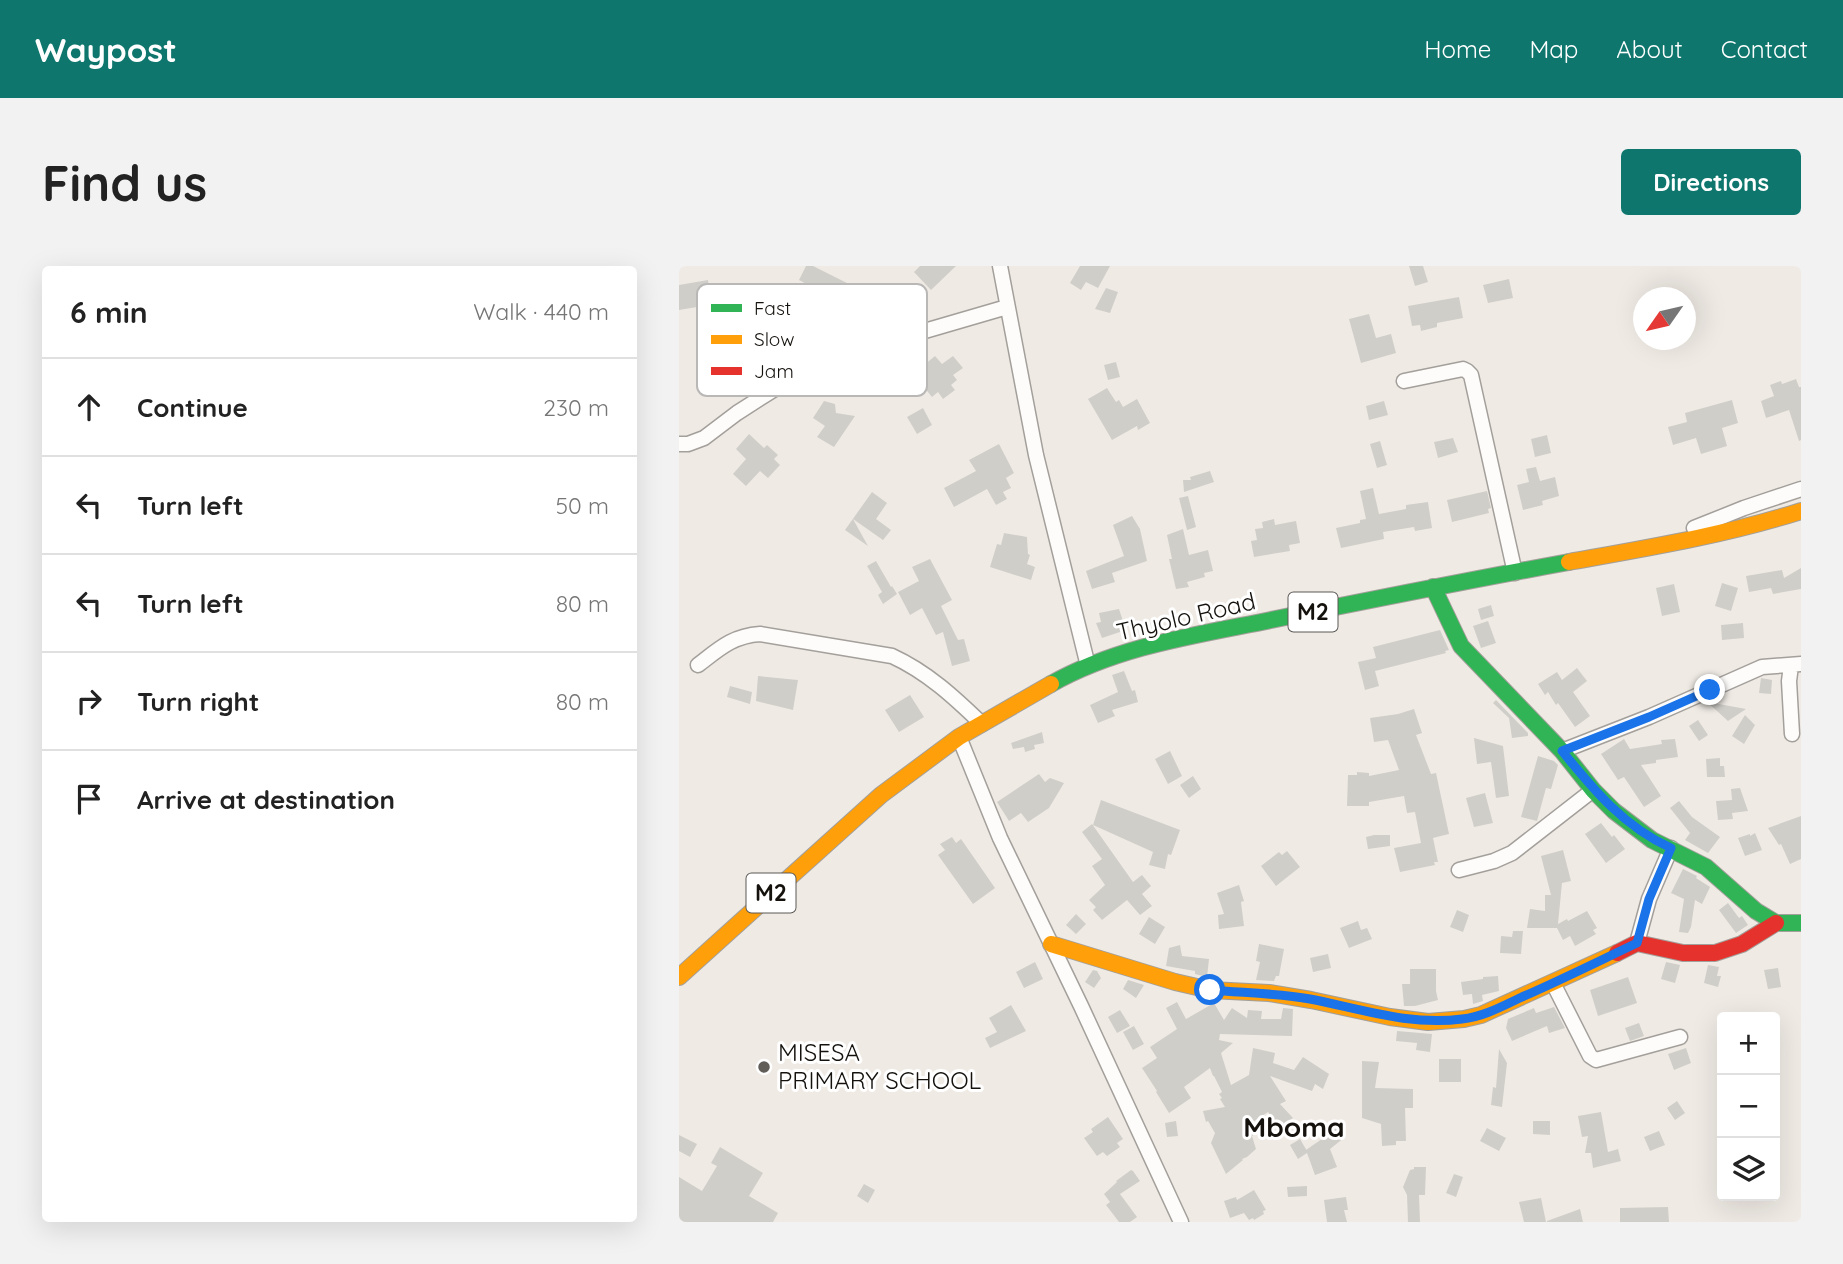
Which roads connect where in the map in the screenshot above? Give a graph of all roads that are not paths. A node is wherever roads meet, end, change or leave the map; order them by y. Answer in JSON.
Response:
{"nodes":[{"id":1,"x":1000,"y":266,"type":"edge"},
{"id":2,"x":1007,"y":307,"type":"junction"},
{"id":3,"x":927,"y":330,"type":"edge"},
{"id":4,"x":1404,"y":381,"type":"dead end"},
{"id":5,"x":764,"y":396,"type":"edge"},
{"id":6,"x":679,"y":444,"type":"edge"},
{"id":7,"x":1801,"y":489,"type":"edge"},
{"id":8,"x":1801,"y":511,"type":"edge"},
{"id":9,"x":1692,"y":538,"type":"junction"},
{"id":10,"x":1514,"y":573,"type":"junction"},
{"id":11,"x":1433,"y":587,"type":"junction"},
{"id":12,"x":698,"y":665,"type":"dead end"},
{"id":13,"x":1796,"y":665,"type":"edge"},
{"id":14,"x":1088,"y":666,"type":"junction"},
{"id":15,"x":982,"y":724,"type":"junction"},
{"id":16,"x":1792,"y":734,"type":"dead end"},
{"id":17,"x":959,"y":737,"type":"junction"},
{"id":18,"x":1562,"y":751,"type":"junction"},
{"id":19,"x":1593,"y":790,"type":"junction"},
{"id":20,"x":1671,"y":848,"type":"junction"},
{"id":21,"x":1459,"y":870,"type":"dead end"},
{"id":22,"x":1776,"y":923,"type":"junction"},
{"id":23,"x":1801,"y":923,"type":"edge"},
{"id":24,"x":1637,"y":943,"type":"junction"},
{"id":25,"x":1051,"y":944,"type":"junction"},
{"id":26,"x":679,"y":977,"type":"edge"},
{"id":27,"x":1553,"y":983,"type":"junction"},
{"id":28,"x":1681,"y":1037,"type":"dead end"},
{"id":29,"x":1181,"y":1222,"type":"edge"}],
"edges":[{"from":1,"to":2,"type":"street"},
{"from":2,"to":3,"type":"street"},
{"from":2,"to":14,"type":"street"},
{"from":4,"to":10,"type":"street"},
{"from":5,"to":6,"type":"street"},
{"from":7,"to":9,"type":"street"},
{"from":8,"to":9,"type":"main road","name":"Thyolo Road","number":"M2"},
{"from":9,"to":10,"type":"main road","name":"Thyolo Road","number":"M2"},
{"from":10,"to":11,"type":"main road","name":"Thyolo Road","number":"M2"},
{"from":11,"to":14,"type":"main road","name":"Thyolo Road","number":"M2"},
{"from":11,"to":18,"type":"main road"},
{"from":12,"to":15,"type":"street"},
{"from":13,"to":16,"type":"street"},
{"from":13,"to":18,"type":"street"},
{"from":14,"to":15,"type":"main road","name":"Thyolo Road","number":"M2"},
{"from":15,"to":17,"type":"main road","name":"Thyolo Road","number":"M2"},
{"from":17,"to":25,"type":"street"},
{"from":17,"to":26,"type":"main road","name":"Thyolo Road","number":"M2"},
{"from":18,"to":19,"type":"main road"},
{"from":19,"to":20,"type":"main road"},
{"from":19,"to":21,"type":"street"},
{"from":20,"to":22,"type":"main road"},
{"from":20,"to":24,"type":"street"},
{"from":22,"to":23,"type":"main road"},
{"from":22,"to":24,"type":"main road"},
{"from":24,"to":27,"type":"main road"},
{"from":25,"to":27,"type":"main road"},
{"from":25,"to":29,"type":"street"},
{"from":27,"to":28,"type":"street"}]}
